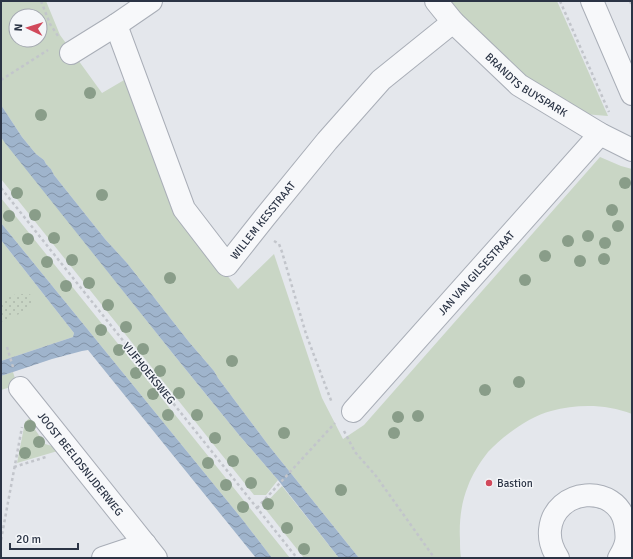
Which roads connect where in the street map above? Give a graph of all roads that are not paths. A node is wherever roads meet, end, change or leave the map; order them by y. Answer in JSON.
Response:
{"nodes":[{"id":1,"x":151,"y":1,"type":"edge"},
{"id":2,"x":436,"y":1,"type":"edge"},
{"id":3,"x":592,"y":1,"type":"edge"},
{"id":4,"x":452,"y":22,"type":"junction"},
{"id":5,"x":116,"y":25,"type":"junction"},
{"id":6,"x":66,"y":47,"type":"road end"},
{"id":7,"x":632,"y":94,"type":"edge"},
{"id":8,"x":606,"y":125,"type":"junction"},
{"id":9,"x":632,"y":150,"type":"edge"},
{"id":10,"x":20,"y":388,"type":"dead end"},
{"id":11,"x":352,"y":411,"type":"dead end"},
{"id":12,"x":151,"y":551,"type":"edge"},
{"id":13,"x":103,"y":558,"type":"edge"},
{"id":14,"x":558,"y":558,"type":"edge"},
{"id":15,"x":619,"y":558,"type":"edge"}],
"edges":[{"from":1,"to":5,"type":"street"},
{"from":2,"to":4,"type":"street","name":"BRANDTS BUYSPARK"},
{"from":3,"to":7,"type":"street"},
{"from":4,"to":5,"type":"street","name":"WILLEM KESSTRAAT"},
{"from":4,"to":8,"type":"street","name":"BRANDTS BUYSPARK"},
{"from":5,"to":6,"type":"street"},
{"from":8,"to":9,"type":"street","name":"BRANDTS BUYSPARK"},
{"from":8,"to":11,"type":"street","name":"JAN VAN GILSESTRAAT"},
{"from":10,"to":12,"type":"street","name":"JOOST BEELDSNIJDERWEG"},
{"from":12,"to":13,"type":"street"},
{"from":14,"to":15,"type":"street"}]}
